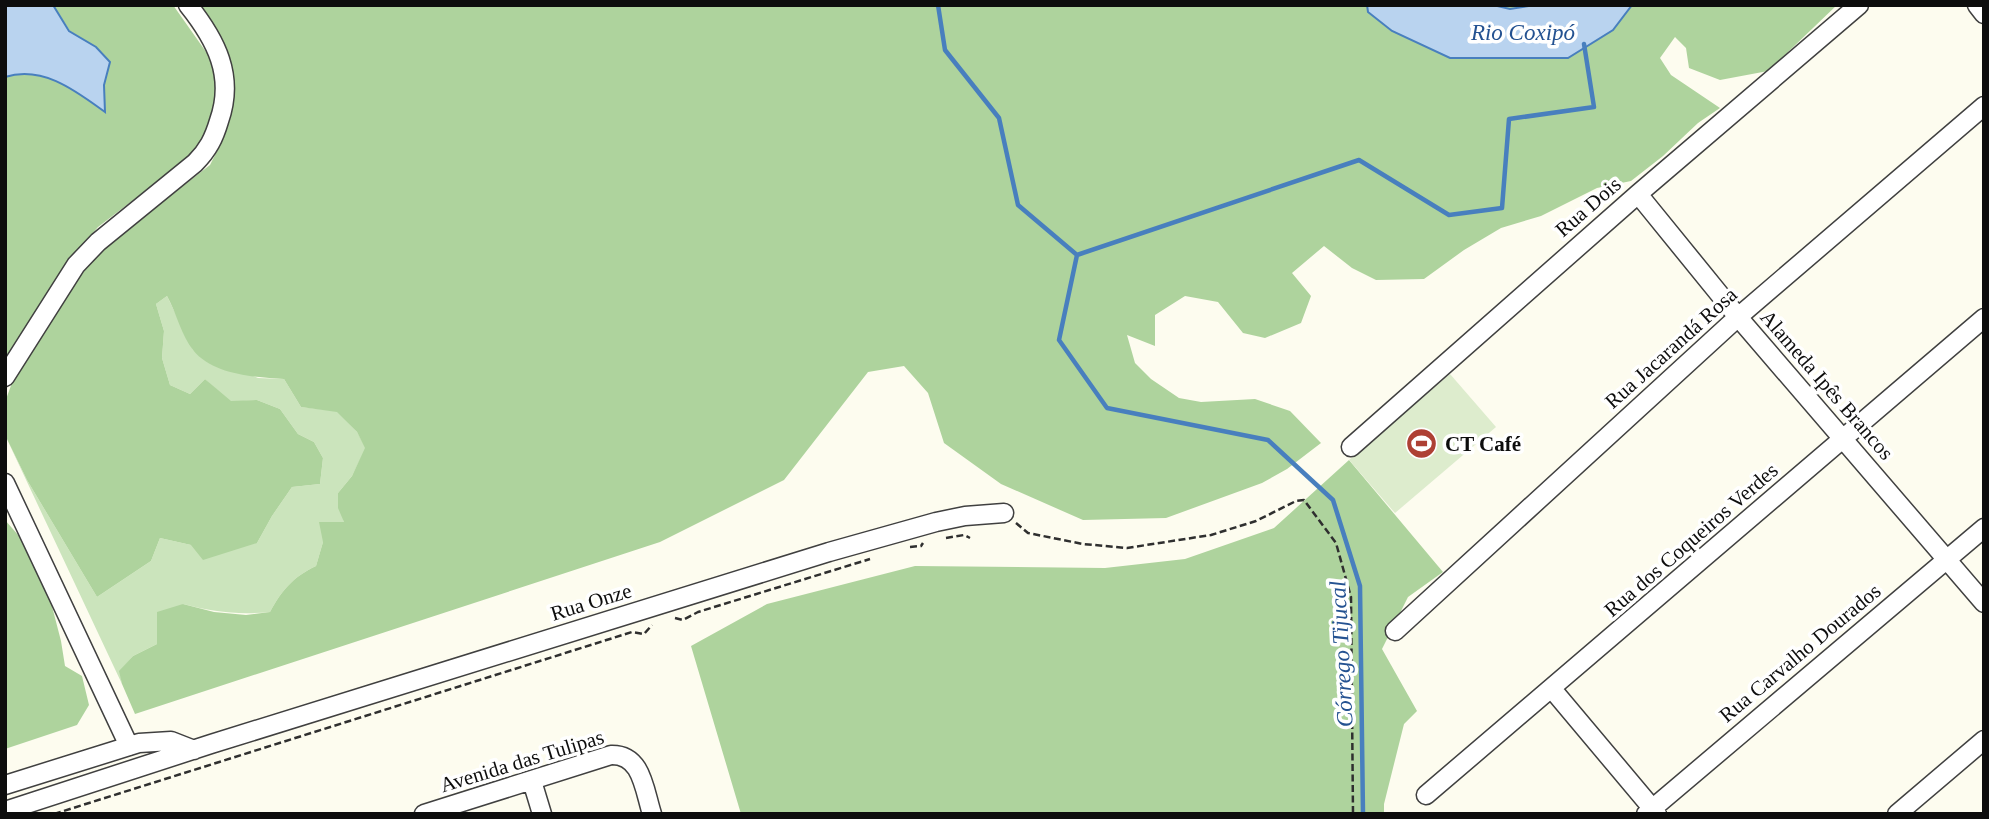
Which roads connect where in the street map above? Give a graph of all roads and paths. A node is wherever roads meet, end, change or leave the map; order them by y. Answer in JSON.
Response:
{"nodes":[{"id":1,"x":188,"y":5,"type":"edge"},
{"id":2,"x":1858,"y":5,"type":"edge"},
{"id":3,"x":1977,"y":5,"type":"edge"},
{"id":4,"x":1984,"y":14,"type":"edge"},
{"id":5,"x":1984,"y":106,"type":"edge"},
{"id":6,"x":1638,"y":194,"type":"junction"},
{"id":7,"x":1738,"y":317,"type":"junction"},
{"id":8,"x":1984,"y":318,"type":"edge"},
{"id":9,"x":5,"y":377,"type":"edge"},
{"id":10,"x":1844,"y":438,"type":"junction"},
{"id":11,"x":1351,"y":447,"type":"dead end"},
{"id":12,"x":5,"y":483,"type":"edge"},
{"id":13,"x":1004,"y":513,"type":"joint"},
{"id":14,"x":1984,"y":528,"type":"edge"},
{"id":15,"x":971,"y":538,"type":"dead end"},
{"id":16,"x":941,"y":539,"type":"dead end"},
{"id":17,"x":925,"y":542,"type":"dead end"},
{"id":18,"x":906,"y":548,"type":"dead end"},
{"id":19,"x":873,"y":558,"type":"dead end"},
{"id":20,"x":1947,"y":559,"type":"junction"},
{"id":21,"x":1984,"y":603,"type":"edge"},
{"id":22,"x":668,"y":620,"type":"dead end"},
{"id":23,"x":659,"y":623,"type":"dead end"},
{"id":24,"x":1395,"y":631,"type":"dead end"},
{"id":25,"x":1552,"y":689,"type":"junction"},
{"id":26,"x":1984,"y":740,"type":"edge"},
{"id":27,"x":129,"y":746,"type":"junction"},
{"id":28,"x":194,"y":750,"type":"junction"},
{"id":29,"x":532,"y":781,"type":"junction"},
{"id":30,"x":5,"y":785,"type":"edge"},
{"id":31,"x":1426,"y":795,"type":"dead end"},
{"id":32,"x":5,"y":811,"type":"edge"},
{"id":33,"x":1651,"y":812,"type":"edge"},
{"id":34,"x":430,"y":813,"type":"edge"},
{"id":35,"x":54,"y":814,"type":"edge"},
{"id":36,"x":542,"y":814,"type":"edge"},
{"id":37,"x":652,"y":814,"type":"edge"},
{"id":38,"x":1353,"y":814,"type":"edge"},
{"id":39,"x":1897,"y":814,"type":"edge"}],
"edges":[{"from":1,"to":9,"type":"street"},
{"from":2,"to":6,"type":"street","name":"Rua Dois"},
{"from":3,"to":4,"type":"street"},
{"from":5,"to":7,"type":"street","name":"Rua Jacarandá Rosa"},
{"from":6,"to":7,"type":"street","name":"Alameda Ipês Brancos"},
{"from":6,"to":11,"type":"street","name":"Rua Dois"},
{"from":7,"to":10,"type":"street","name":"Alameda Ipês Brancos"},
{"from":7,"to":24,"type":"street","name":"Rua Jacarandá Rosa"},
{"from":8,"to":10,"type":"street","name":"Rua dos Coqueiros Verdes"},
{"from":10,"to":20,"type":"street","name":"Alameda Ipês Brancos"},
{"from":10,"to":25,"type":"street","name":"Rua dos Coqueiros Verdes"},
{"from":12,"to":27,"type":"street"},
{"from":13,"to":28,"type":"street","name":"Rua Onze"},
{"from":13,"to":38,"type":"path"},
{"from":14,"to":20,"type":"street","name":"Rua Carvalho Dourados"},
{"from":15,"to":16,"type":"path"},
{"from":17,"to":18,"type":"path"},
{"from":19,"to":22,"type":"path"},
{"from":20,"to":21,"type":"street","name":"Alameda Ipês Brancos"},
{"from":20,"to":33,"type":"street","name":"Rua Carvalho Dourados"},
{"from":23,"to":35,"type":"path"},
{"from":25,"to":31,"type":"street","name":"Rua dos Coqueiros Verdes"},
{"from":25,"to":33,"type":"street"},
{"from":26,"to":39,"type":"street"},
{"from":27,"to":28,"type":"street"},
{"from":27,"to":30,"type":"street"},
{"from":28,"to":32,"type":"street","name":"Rua Onze"},
{"from":29,"to":34,"type":"street","name":"Avenida das Tulipas"},
{"from":29,"to":36,"type":"street"},
{"from":29,"to":37,"type":"street","name":"Avenida das Tulipas"}]}
